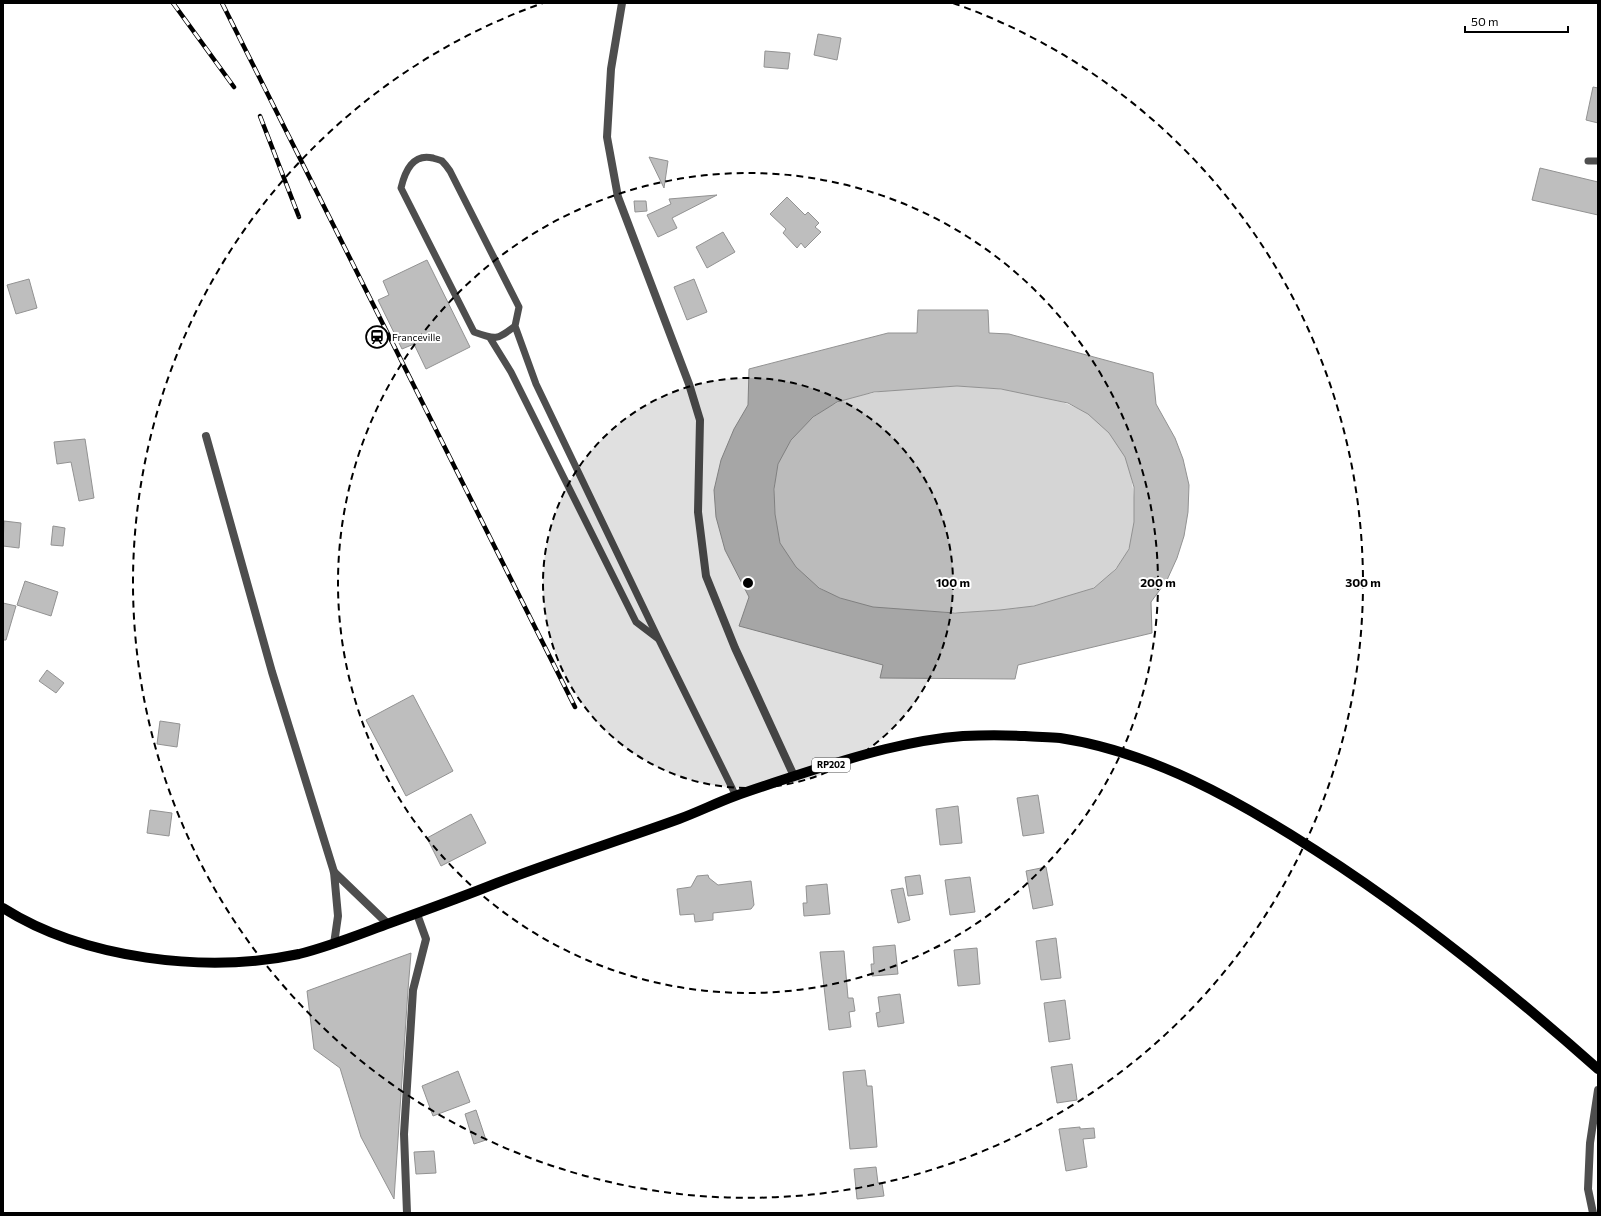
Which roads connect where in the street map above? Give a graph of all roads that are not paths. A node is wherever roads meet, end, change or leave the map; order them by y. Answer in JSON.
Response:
{"nodes":[{"id":1,"x":621,"y":3,"type":"edge"},
{"id":2,"x":1588,"y":161,"type":"dead end"},
{"id":3,"x":1598,"y":161,"type":"edge"},
{"id":4,"x":515,"y":326,"type":"junction"},
{"id":5,"x":490,"y":338,"type":"junction"},
{"id":6,"x":206,"y":436,"type":"dead end"},
{"id":7,"x":659,"y":640,"type":"junction"},
{"id":8,"x":794,"y":776,"type":"junction"},
{"id":9,"x":736,"y":796,"type":"junction"},
{"id":10,"x":334,"y":872,"type":"junction"},
{"id":11,"x":3,"y":908,"type":"edge"},
{"id":12,"x":416,"y":914,"type":"junction"},
{"id":13,"x":388,"y":924,"type":"junction"},
{"id":14,"x":334,"y":944,"type":"junction"},
{"id":15,"x":1598,"y":1069,"type":"edge"},
{"id":16,"x":1598,"y":1090,"type":"edge"},
{"id":17,"x":407,"y":1213,"type":"edge"},
{"id":18,"x":1593,"y":1213,"type":"edge"}],
"edges":[{"from":1,"to":8,"type":"street"},
{"from":2,"to":3,"type":"lane"},
{"from":4,"to":5,"type":"lane"},
{"from":4,"to":5,"type":"lane"},
{"from":4,"to":7,"type":"lane"},
{"from":5,"to":7,"type":"lane"},
{"from":6,"to":10,"type":"street"},
{"from":7,"to":9,"type":"lane"},
{"from":8,"to":9,"type":"main road","number":"RP202"},
{"from":8,"to":15,"type":"main road","number":"RP202"},
{"from":9,"to":12,"type":"main road","number":"RP202"},
{"from":10,"to":13,"type":"street"},
{"from":10,"to":14,"type":"street"},
{"from":11,"to":14,"type":"main road","number":"RP202"},
{"from":12,"to":13,"type":"main road","number":"RP202"},
{"from":12,"to":17,"type":"street"},
{"from":13,"to":14,"type":"main road","number":"RP202"},
{"from":16,"to":18,"type":"street"}]}
